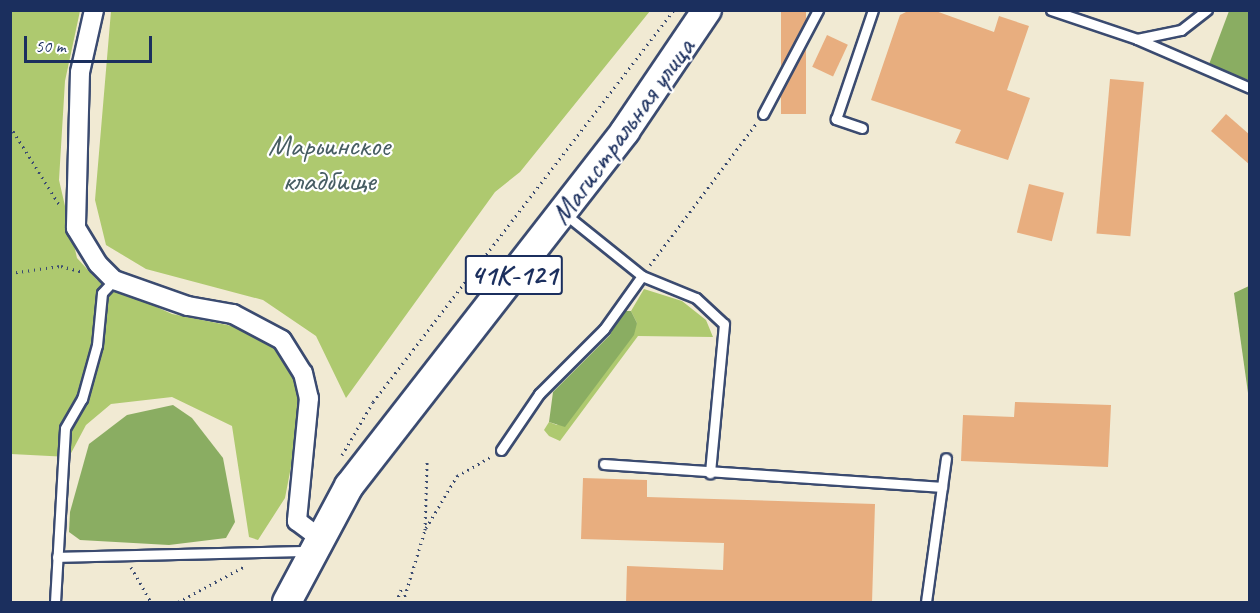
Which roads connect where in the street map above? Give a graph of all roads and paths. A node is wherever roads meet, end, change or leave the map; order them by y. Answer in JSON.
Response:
{"nodes":[{"id":1,"x":94,"y":10,"type":"edge"},
{"id":2,"x":674,"y":10,"type":"edge"},
{"id":3,"x":707,"y":10,"type":"edge"},
{"id":4,"x":818,"y":10,"type":"edge"},
{"id":5,"x":873,"y":10,"type":"edge"},
{"id":6,"x":1051,"y":10,"type":"edge"},
{"id":7,"x":1207,"y":10,"type":"edge"},
{"id":8,"x":1137,"y":39,"type":"junction"},
{"id":9,"x":1250,"y":88,"type":"edge"},
{"id":10,"x":763,"y":114,"type":"joint"},
{"id":11,"x":10,"y":126,"type":"edge"},
{"id":12,"x":862,"y":128,"type":"dead end"},
{"id":13,"x":62,"y":212,"type":"dead end"},
{"id":14,"x":563,"y":212,"type":"junction"},
{"id":15,"x":10,"y":273,"type":"edge"},
{"id":16,"x":642,"y":276,"type":"junction"},
{"id":17,"x":114,"y":280,"type":"junction"},
{"id":18,"x":373,"y":402,"type":"dead end"},
{"id":19,"x":501,"y":450,"type":"joint"},
{"id":20,"x":946,"y":458,"type":"dead end"},
{"id":21,"x":428,"y":461,"type":"dead end"},
{"id":22,"x":604,"y":464,"type":"dead end"},
{"id":23,"x":711,"y":473,"type":"junction"},
{"id":24,"x":942,"y":487,"type":"junction"},
{"id":25,"x":425,"y":530,"type":"junction"},
{"id":26,"x":315,"y":544,"type":"junction"},
{"id":27,"x":273,"y":551,"type":"junction"},
{"id":28,"x":125,"y":555,"type":"junction"},
{"id":29,"x":57,"y":557,"type":"junction"},
{"id":30,"x":404,"y":584,"type":"junction"},
{"id":31,"x":55,"y":603,"type":"edge"},
{"id":32,"x":151,"y":603,"type":"edge"},
{"id":33,"x":178,"y":603,"type":"edge"},
{"id":34,"x":287,"y":603,"type":"edge"},
{"id":35,"x":396,"y":603,"type":"edge"},
{"id":36,"x":403,"y":603,"type":"edge"},
{"id":37,"x":926,"y":603,"type":"edge"}],
"edges":[{"from":1,"to":17,"type":"street"},
{"from":2,"to":18,"type":"path"},
{"from":3,"to":14,"type":"main road","name":"Магистральная улица","number":"41К-121"},
{"from":4,"to":10,"type":"lane"},
{"from":5,"to":12,"type":"lane"},
{"from":6,"to":8,"type":"lane"},
{"from":7,"to":8,"type":"lane"},
{"from":8,"to":9,"type":"lane"},
{"from":10,"to":16,"type":"path"},
{"from":11,"to":13,"type":"path"},
{"from":14,"to":16,"type":"lane"},
{"from":14,"to":26,"type":"main road","name":"Магистральная улица","number":"41К-121"},
{"from":15,"to":17,"type":"path"},
{"from":16,"to":19,"type":"lane"},
{"from":16,"to":23,"type":"lane"},
{"from":17,"to":26,"type":"street"},
{"from":17,"to":29,"type":"lane"},
{"from":19,"to":25,"type":"path"},
{"from":20,"to":24,"type":"lane"},
{"from":21,"to":25,"type":"path"},
{"from":22,"to":23,"type":"lane"},
{"from":23,"to":24,"type":"lane"},
{"from":24,"to":37,"type":"lane"},
{"from":25,"to":30,"type":"path"},
{"from":26,"to":27,"type":"lane"},
{"from":26,"to":34,"type":"main road","number":"41К-121"},
{"from":27,"to":28,"type":"lane"},
{"from":27,"to":33,"type":"path"},
{"from":28,"to":29,"type":"lane"},
{"from":28,"to":32,"type":"path"},
{"from":29,"to":31,"type":"lane"},
{"from":30,"to":35,"type":"path"},
{"from":30,"to":36,"type":"path"}]}
